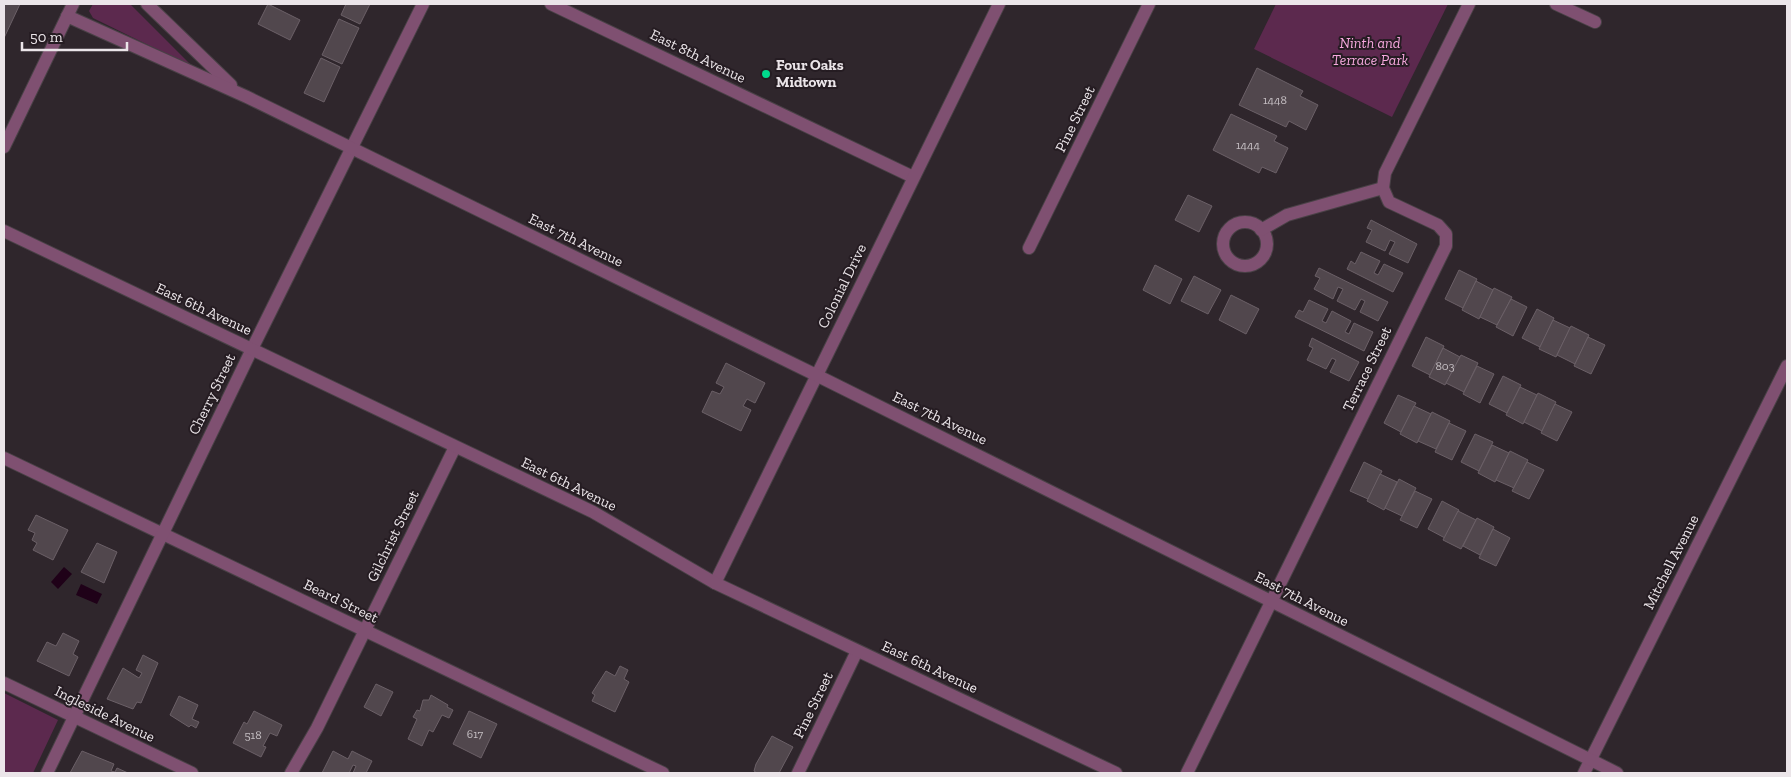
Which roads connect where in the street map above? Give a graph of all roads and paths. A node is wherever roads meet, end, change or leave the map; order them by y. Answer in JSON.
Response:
{"nodes":[{"id":1,"x":73,"y":4,"type":"edge"},
{"id":2,"x":147,"y":4,"type":"edge"},
{"id":3,"x":423,"y":4,"type":"edge"},
{"id":4,"x":551,"y":4,"type":"edge"},
{"id":5,"x":999,"y":4,"type":"edge"},
{"id":6,"x":1149,"y":4,"type":"edge"},
{"id":7,"x":1469,"y":4,"type":"edge"},
{"id":8,"x":1556,"y":4,"type":"edge"},
{"id":9,"x":67,"y":16,"type":"junction"},
{"id":10,"x":1595,"y":22,"type":"dead end"},
{"id":11,"x":247,"y":97,"type":"junction"},
{"id":12,"x":4,"y":147,"type":"edge"},
{"id":13,"x":351,"y":149,"type":"junction"},
{"id":14,"x":913,"y":177,"type":"junction"},
{"id":15,"x":1383,"y":188,"type":"junction"},
{"id":16,"x":1261,"y":230,"type":"dead end"},
{"id":17,"x":4,"y":231,"type":"edge"},
{"id":18,"x":1029,"y":248,"type":"dead end"},
{"id":19,"x":252,"y":349,"type":"junction"},
{"id":20,"x":1787,"y":366,"type":"edge"},
{"id":21,"x":818,"y":376,"type":"junction"},
{"id":22,"x":455,"y":447,"type":"junction"},
{"id":23,"x":4,"y":458,"type":"edge"},
{"id":24,"x":163,"y":534,"type":"junction"},
{"id":25,"x":715,"y":583,"type":"junction"},
{"id":26,"x":1270,"y":601,"type":"junction"},
{"id":27,"x":364,"y":630,"type":"junction"},
{"id":28,"x":857,"y":650,"type":"junction"},
{"id":29,"x":4,"y":683,"type":"edge"},
{"id":30,"x":74,"y":717,"type":"junction"},
{"id":31,"x":1590,"y":760,"type":"junction"},
{"id":32,"x":47,"y":773,"type":"edge"},
{"id":33,"x":192,"y":773,"type":"edge"},
{"id":34,"x":291,"y":773,"type":"edge"},
{"id":35,"x":663,"y":773,"type":"edge"},
{"id":36,"x":798,"y":773,"type":"edge"},
{"id":37,"x":1116,"y":773,"type":"edge"},
{"id":38,"x":1187,"y":773,"type":"edge"},
{"id":39,"x":1584,"y":773,"type":"edge"},
{"id":40,"x":1617,"y":773,"type":"edge"}],
"edges":[{"from":1,"to":9,"type":"street"},
{"from":2,"to":11,"type":"street","name":"East 7th Avenue"},
{"from":3,"to":13,"type":"street","name":"Cherry Street"},
{"from":4,"to":14,"type":"street","name":"East 8th Avenue"},
{"from":5,"to":14,"type":"street","name":"Colonial Drive"},
{"from":6,"to":18,"type":"street","name":"Pine Street"},
{"from":7,"to":15,"type":"street"},
{"from":8,"to":10,"type":"street"},
{"from":9,"to":11,"type":"street","name":"East 7th Avenue"},
{"from":9,"to":12,"type":"street"},
{"from":11,"to":13,"type":"street","name":"East 7th Avenue"},
{"from":13,"to":19,"type":"street","name":"Cherry Street"},
{"from":13,"to":21,"type":"street","name":"East 7th Avenue"},
{"from":14,"to":21,"type":"street","name":"Colonial Drive"},
{"from":15,"to":16,"type":"street"},
{"from":15,"to":26,"type":"street","name":"Terrace Street"},
{"from":17,"to":19,"type":"street","name":"East 6th Avenue"},
{"from":19,"to":22,"type":"street","name":"East 6th Avenue"},
{"from":19,"to":24,"type":"street","name":"Cherry Street"},
{"from":20,"to":31,"type":"street","name":"Mitchell Avenue"},
{"from":21,"to":25,"type":"street","name":"Colonial Drive"},
{"from":21,"to":26,"type":"street","name":"East 7th Avenue"},
{"from":22,"to":25,"type":"street","name":"East 6th Avenue"},
{"from":22,"to":27,"type":"street","name":"Gilchrist Street"},
{"from":23,"to":24,"type":"street","name":"Beard Street"},
{"from":24,"to":27,"type":"street","name":"Beard Street"},
{"from":24,"to":30,"type":"street","name":"Cherry Street"},
{"from":25,"to":28,"type":"street","name":"East 6th Avenue"},
{"from":26,"to":31,"type":"street","name":"East 7th Avenue"},
{"from":26,"to":38,"type":"street","name":"Terrace Street"},
{"from":27,"to":34,"type":"street","name":"Gilchrist Street"},
{"from":27,"to":35,"type":"street","name":"Beard Street"},
{"from":28,"to":36,"type":"street","name":"Pine Street"},
{"from":28,"to":37,"type":"street","name":"East 6th Avenue"},
{"from":29,"to":30,"type":"street","name":"Ingleside Avenue"},
{"from":30,"to":32,"type":"street","name":"Cherry Street"},
{"from":30,"to":33,"type":"street","name":"Ingleside Avenue"},
{"from":31,"to":39,"type":"street","name":"Mitchell Avenue"},
{"from":31,"to":40,"type":"street","name":"East 7th Avenue"}]}
